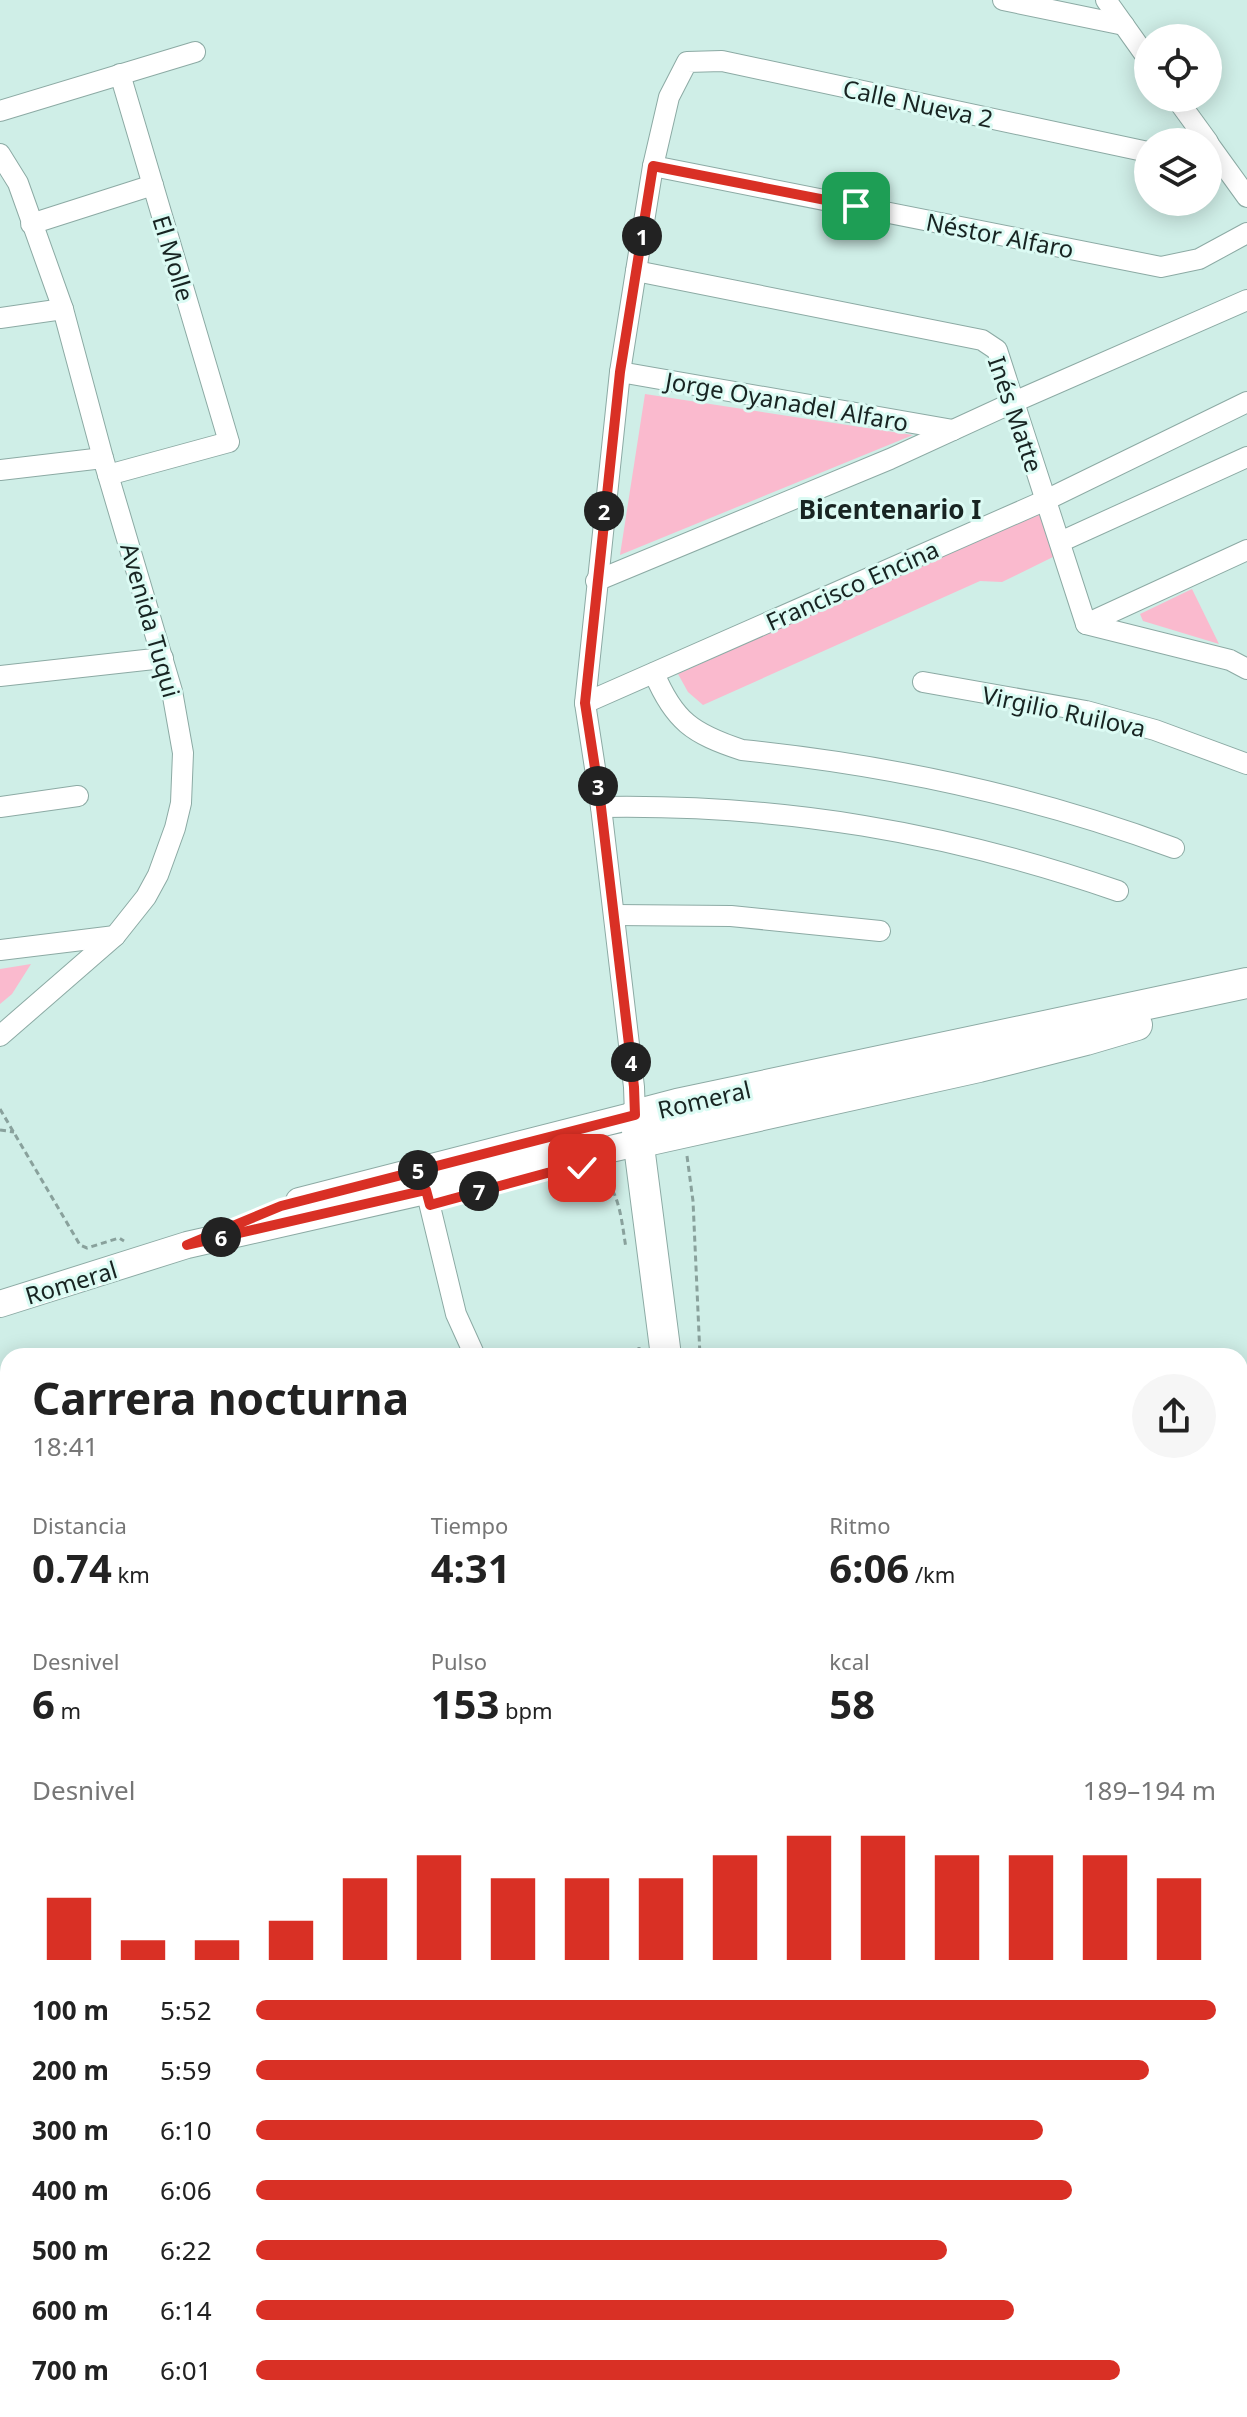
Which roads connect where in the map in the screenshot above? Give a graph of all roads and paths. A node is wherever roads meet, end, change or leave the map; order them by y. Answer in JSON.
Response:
{"nodes":[{"id":1,"x":1003,"y":0,"type":"edge"},
{"id":2,"x":1106,"y":0,"type":"edge"},
{"id":3,"x":1124,"y":25,"type":"junction"},
{"id":4,"x":1134,"y":39,"type":"edge"},
{"id":5,"x":195,"y":52,"type":"dead end"},
{"id":6,"x":120,"y":74,"type":"junction"},
{"id":7,"x":0,"y":111,"type":"edge"},
{"id":8,"x":1134,"y":149,"type":"edge"},
{"id":9,"x":0,"y":154,"type":"edge"},
{"id":10,"x":1222,"y":163,"type":"edge"},
{"id":11,"x":653,"y":166,"type":"junction"},
{"id":12,"x":9,"y":184,"type":"edge"},
{"id":13,"x":153,"y":185,"type":"junction"},
{"id":14,"x":1247,"y":197,"type":"edge"},
{"id":15,"x":31,"y":224,"type":"junction"},
{"id":16,"x":1247,"y":233,"type":"edge"},
{"id":17,"x":636,"y":271,"type":"junction"},
{"id":18,"x":1247,"y":300,"type":"edge"},
{"id":19,"x":63,"y":309,"type":"junction"},
{"id":20,"x":0,"y":318,"type":"edge"},
{"id":21,"x":620,"y":372,"type":"junction"},
{"id":22,"x":1014,"y":402,"type":"junction"},
{"id":23,"x":1247,"y":402,"type":"edge"},
{"id":24,"x":953,"y":430,"type":"junction"},
{"id":25,"x":1247,"y":457,"type":"edge"},
{"id":26,"x":106,"y":467,"type":"junction"},
{"id":27,"x":0,"y":470,"type":"edge"},
{"id":28,"x":1046,"y":500,"type":"junction"},
{"id":29,"x":1060,"y":542,"type":"junction"},
{"id":30,"x":1247,"y":550,"type":"edge"},
{"id":31,"x":596,"y":581,"type":"junction"},
{"id":32,"x":1086,"y":624,"type":"junction"},
{"id":33,"x":163,"y":658,"type":"junction"},
{"id":34,"x":1241,"y":660,"type":"edge"},
{"id":35,"x":654,"y":673,"type":"junction"},
{"id":36,"x":0,"y":676,"type":"edge"},
{"id":37,"x":923,"y":682,"type":"dead end"},
{"id":38,"x":585,"y":703,"type":"junction"},
{"id":39,"x":1247,"y":764,"type":"edge"},
{"id":40,"x":78,"y":796,"type":"dead end"},
{"id":41,"x":0,"y":807,"type":"edge"},
{"id":42,"x":601,"y":807,"type":"junction"},
{"id":43,"x":1174,"y":848,"type":"dead end"},
{"id":44,"x":1118,"y":891,"type":"dead end"},
{"id":45,"x":614,"y":915,"type":"junction"},
{"id":46,"x":880,"y":931,"type":"dead end"},
{"id":47,"x":115,"y":936,"type":"junction"},
{"id":48,"x":0,"y":950,"type":"edge"},
{"id":49,"x":1238,"y":985,"type":"edge"},
{"id":50,"x":0,"y":1036,"type":"edge"},
{"id":51,"x":0,"y":1109,"type":"edge"},
{"id":52,"x":636,"y":1129,"type":"junction"},
{"id":53,"x":0,"y":1130,"type":"edge"},
{"id":54,"x":14,"y":1132,"type":"junction"},
{"id":55,"x":597,"y":1173,"type":"dead end"},
{"id":56,"x":426,"y":1190,"type":"junction"},
{"id":57,"x":187,"y":1245,"type":"junction"},
{"id":58,"x":627,"y":1255,"type":"dead end"},
{"id":59,"x":139,"y":1260,"type":"junction"},
{"id":60,"x":0,"y":1304,"type":"edge"},
{"id":61,"x":471,"y":1348,"type":"edge"},
{"id":62,"x":652,"y":1348,"type":"edge"}],
"edges":[{"from":1,"to":3,"type":"street"},
{"from":2,"to":3,"type":"street"},
{"from":3,"to":4,"type":"street"},
{"from":5,"to":6,"type":"street"},
{"from":6,"to":7,"type":"street"},
{"from":6,"to":13,"type":"street","name":"El Molle"},
{"from":8,"to":11,"type":"street","name":"Calle Nueva 2"},
{"from":9,"to":12,"type":"street","name":"Avenida Tuqui"},
{"from":10,"to":14,"type":"street"},
{"from":11,"to":16,"type":"street","name":"Néstor Alfaro"},
{"from":11,"to":17,"type":"street"},
{"from":12,"to":15,"type":"street","name":"Avenida Tuqui"},
{"from":13,"to":15,"type":"street"},
{"from":13,"to":26,"type":"street","name":"El Molle"},
{"from":15,"to":19,"type":"street","name":"Avenida Tuqui"},
{"from":17,"to":21,"type":"street"},
{"from":17,"to":22,"type":"street","name":"Inés Matte"},
{"from":18,"to":22,"type":"street"},
{"from":19,"to":20,"type":"street"},
{"from":19,"to":26,"type":"street","name":"Avenida Tuqui"},
{"from":21,"to":24,"type":"street","name":"Jorge Oyanadel Alfaro"},
{"from":21,"to":31,"type":"street"},
{"from":22,"to":24,"type":"street"},
{"from":22,"to":28,"type":"street","name":"Inés Matte"},
{"from":23,"to":28,"type":"street","name":"Francisco Encina"},
{"from":24,"to":31,"type":"street"},
{"from":25,"to":29,"type":"street"},
{"from":26,"to":27,"type":"street"},
{"from":26,"to":33,"type":"street","name":"Avenida Tuqui"},
{"from":28,"to":29,"type":"street","name":"Inés Matte"},
{"from":28,"to":35,"type":"street","name":"Francisco Encina"},
{"from":29,"to":32,"type":"street","name":"Inés Matte"},
{"from":30,"to":32,"type":"street"},
{"from":31,"to":38,"type":"street"},
{"from":32,"to":34,"type":"street"},
{"from":33,"to":36,"type":"street"},
{"from":33,"to":47,"type":"street","name":"Avenida Tuqui"},
{"from":35,"to":38,"type":"street","name":"Francisco Encina"},
{"from":35,"to":43,"type":"street"},
{"from":37,"to":39,"type":"street","name":"Virgilio Ruilova"},
{"from":38,"to":42,"type":"street"},
{"from":40,"to":41,"type":"street"},
{"from":42,"to":44,"type":"street"},
{"from":42,"to":45,"type":"street"},
{"from":45,"to":46,"type":"street"},
{"from":45,"to":52,"type":"street"},
{"from":47,"to":48,"type":"street"},
{"from":47,"to":50,"type":"street","name":"Avenida Tuqui"},
{"from":49,"to":52,"type":"highway","name":"Romeral"},
{"from":51,"to":54,"type":"path"},
{"from":52,"to":56,"type":"main road","name":"Romeral"},
{"from":52,"to":57,"type":"main road","name":"Romeral"},
{"from":52,"to":62,"type":"highway"},
{"from":53,"to":54,"type":"path"},
{"from":54,"to":59,"type":"path"},
{"from":55,"to":58,"type":"path"},
{"from":56,"to":57,"type":"main road","name":"Romeral"},
{"from":56,"to":61,"type":"street"},
{"from":57,"to":59,"type":"main road","name":"Romeral"},
{"from":59,"to":60,"type":"main road","name":"Romeral"}]}
